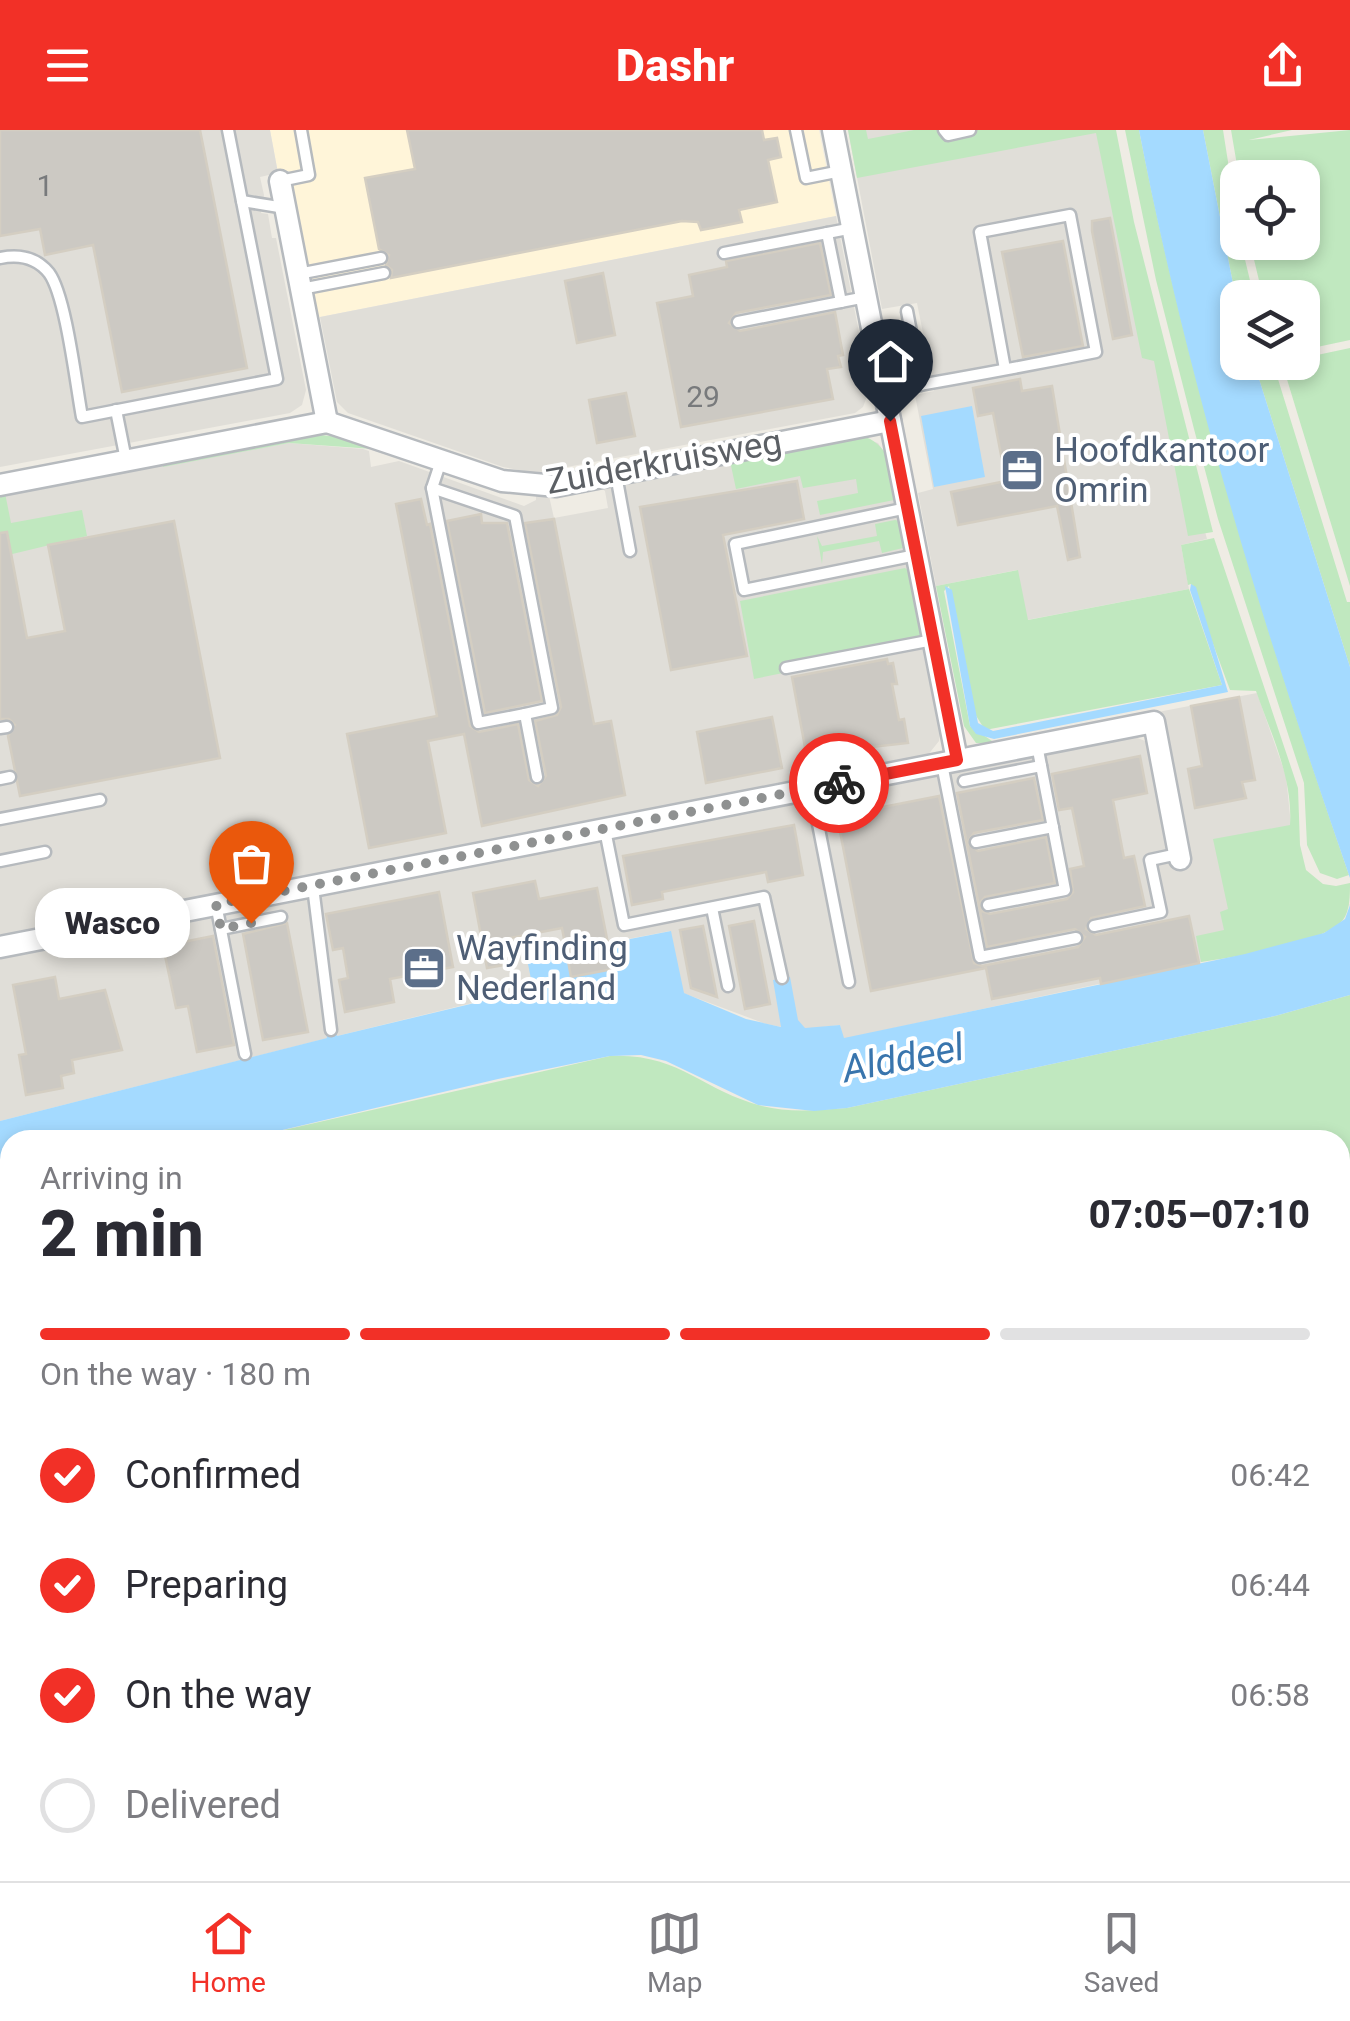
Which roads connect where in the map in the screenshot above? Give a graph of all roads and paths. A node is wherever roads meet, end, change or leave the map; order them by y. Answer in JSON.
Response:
{"nodes":[{"id":1,"x":228,"y":130,"type":"edge"},
{"id":2,"x":301,"y":130,"type":"edge"},
{"id":3,"x":796,"y":130,"type":"edge"},
{"id":4,"x":834,"y":130,"type":"edge"},
{"id":5,"x":944,"y":130,"type":"edge"},
{"id":6,"x":970,"y":130,"type":"edge"},
{"id":7,"x":842,"y":171,"type":"junction"},
{"id":8,"x":280,"y":180,"type":"joint"},
{"id":9,"x":242,"y":201,"type":"junction"},
{"id":10,"x":285,"y":208,"type":"junction"},
{"id":11,"x":852,"y":228,"type":"junction"},
{"id":12,"x":827,"y":233,"type":"junction"},
{"id":13,"x":724,"y":253,"type":"dead end"},
{"id":14,"x":0,"y":258,"type":"edge"},
{"id":15,"x":380,"y":258,"type":"dead end"},
{"id":16,"x":384,"y":272,"type":"dead end"},
{"id":17,"x":299,"y":281,"type":"junction"},
{"id":18,"x":866,"y":297,"type":"junction"},
{"id":19,"x":841,"y":302,"type":"junction"},
{"id":20,"x":907,"y":311,"type":"dead end"},
{"id":21,"x":738,"y":322,"type":"dead end"},
{"id":22,"x":1006,"y":369,"type":"junction"},
{"id":23,"x":921,"y":385,"type":"junction"},
{"id":24,"x":884,"y":392,"type":"junction"},
{"id":25,"x":116,"y":410,"type":"junction"},
{"id":26,"x":890,"y":421,"type":"junction"},
{"id":27,"x":326,"y":422,"type":"junction"},
{"id":28,"x":126,"y":461,"type":"junction"},
{"id":29,"x":441,"y":461,"type":"junction"},
{"id":30,"x":615,"y":474,"type":"junction"},
{"id":31,"x":0,"y":485,"type":"edge"},
{"id":32,"x":432,"y":488,"type":"junction"},
{"id":33,"x":907,"y":508,"type":"junction"},
{"id":34,"x":630,"y":551,"type":"dead end"},
{"id":35,"x":916,"y":556,"type":"junction"},
{"id":36,"x":933,"y":640,"type":"junction"},
{"id":37,"x":786,"y":668,"type":"dead end"},
{"id":38,"x":526,"y":714,"type":"junction"},
{"id":39,"x":1037,"y":744,"type":"junction"},
{"id":40,"x":949,"y":761,"type":"junction"},
{"id":41,"x":1041,"y":766,"type":"junction"},
{"id":42,"x":538,"y":777,"type":"dead end"},
{"id":43,"x":964,"y":781,"type":"dead end"},
{"id":44,"x":811,"y":788,"type":"junction"},
{"id":45,"x":100,"y":800,"type":"dead end"},
{"id":46,"x":0,"y":819,"type":"edge"},
{"id":47,"x":1053,"y":827,"type":"junction"},
{"id":48,"x":605,"y":829,"type":"junction"},
{"id":49,"x":976,"y":842,"type":"dead end"},
{"id":50,"x":44,"y":852,"type":"dead end"},
{"id":51,"x":1180,"y":856,"type":"joint"},
{"id":52,"x":0,"y":861,"type":"edge"},
{"id":53,"x":312,"y":886,"type":"junction"},
{"id":54,"x":216,"y":904,"type":"junction"},
{"id":55,"x":988,"y":905,"type":"dead end"},
{"id":56,"x":712,"y":908,"type":"junction"},
{"id":57,"x":280,"y":918,"type":"dead end"},
{"id":58,"x":1094,"y":926,"type":"dead end"},
{"id":59,"x":221,"y":929,"type":"junction"},
{"id":60,"x":1076,"y":938,"type":"dead end"},
{"id":61,"x":0,"y":947,"type":"edge"},
{"id":62,"x":782,"y":978,"type":"dead end"},
{"id":63,"x":848,"y":982,"type":"dead end"},
{"id":64,"x":728,"y":986,"type":"dead end"},
{"id":65,"x":331,"y":1030,"type":"dead end"},
{"id":66,"x":245,"y":1054,"type":"dead end"}],
"edges":[{"from":1,"to":9,"type":"lane"},
{"from":2,"to":8,"type":"lane"},
{"from":3,"to":7,"type":"lane"},
{"from":4,"to":7,"type":"street"},
{"from":5,"to":6,"type":"lane"},
{"from":7,"to":11,"type":"street"},
{"from":8,"to":10,"type":"street"},
{"from":9,"to":10,"type":"lane"},
{"from":9,"to":25,"type":"lane"},
{"from":10,"to":17,"type":"street"},
{"from":11,"to":12,"type":"lane"},
{"from":11,"to":18,"type":"street"},
{"from":12,"to":13,"type":"lane"},
{"from":12,"to":19,"type":"lane"},
{"from":14,"to":25,"type":"lane"},
{"from":15,"to":17,"type":"lane"},
{"from":16,"to":17,"type":"lane"},
{"from":17,"to":27,"type":"street"},
{"from":18,"to":19,"type":"lane"},
{"from":18,"to":24,"type":"street"},
{"from":19,"to":21,"type":"lane"},
{"from":20,"to":23,"type":"lane"},
{"from":22,"to":22,"type":"lane"},
{"from":22,"to":23,"type":"lane"},
{"from":23,"to":24,"type":"lane"},
{"from":24,"to":26,"type":"street"},
{"from":25,"to":28,"type":"lane"},
{"from":26,"to":30,"type":"street","name":"Zuiderkruisweg"},
{"from":26,"to":33,"type":"street"},
{"from":27,"to":28,"type":"street","name":"Zuiderkruisweg"},
{"from":27,"to":29,"type":"street","name":"Zuiderkruisweg"},
{"from":28,"to":31,"type":"street","name":"Zuiderkruisweg"},
{"from":29,"to":30,"type":"street","name":"Zuiderkruisweg"},
{"from":29,"to":32,"type":"lane"},
{"from":30,"to":34,"type":"lane"},
{"from":32,"to":38,"type":"lane"},
{"from":32,"to":38,"type":"lane"},
{"from":33,"to":35,"type":"street"},
{"from":33,"to":35,"type":"lane"},
{"from":35,"to":36,"type":"street"},
{"from":36,"to":37,"type":"lane"},
{"from":36,"to":40,"type":"street"},
{"from":38,"to":42,"type":"lane"},
{"from":39,"to":40,"type":"street"},
{"from":39,"to":41,"type":"lane"},
{"from":39,"to":51,"type":"street"},
{"from":40,"to":44,"type":"street"},
{"from":40,"to":60,"type":"lane"},
{"from":41,"to":43,"type":"lane"},
{"from":41,"to":47,"type":"lane"},
{"from":44,"to":48,"type":"street"},
{"from":44,"to":63,"type":"lane"},
{"from":45,"to":46,"type":"lane"},
{"from":47,"to":49,"type":"lane"},
{"from":47,"to":55,"type":"lane"},
{"from":48,"to":53,"type":"street"},
{"from":48,"to":56,"type":"lane"},
{"from":50,"to":52,"type":"lane"},
{"from":51,"to":58,"type":"lane"},
{"from":53,"to":54,"type":"street"},
{"from":53,"to":65,"type":"lane"},
{"from":54,"to":59,"type":"lane"},
{"from":54,"to":61,"type":"street"},
{"from":56,"to":62,"type":"lane"},
{"from":56,"to":64,"type":"lane"},
{"from":57,"to":59,"type":"lane"},
{"from":59,"to":66,"type":"lane"}]}
